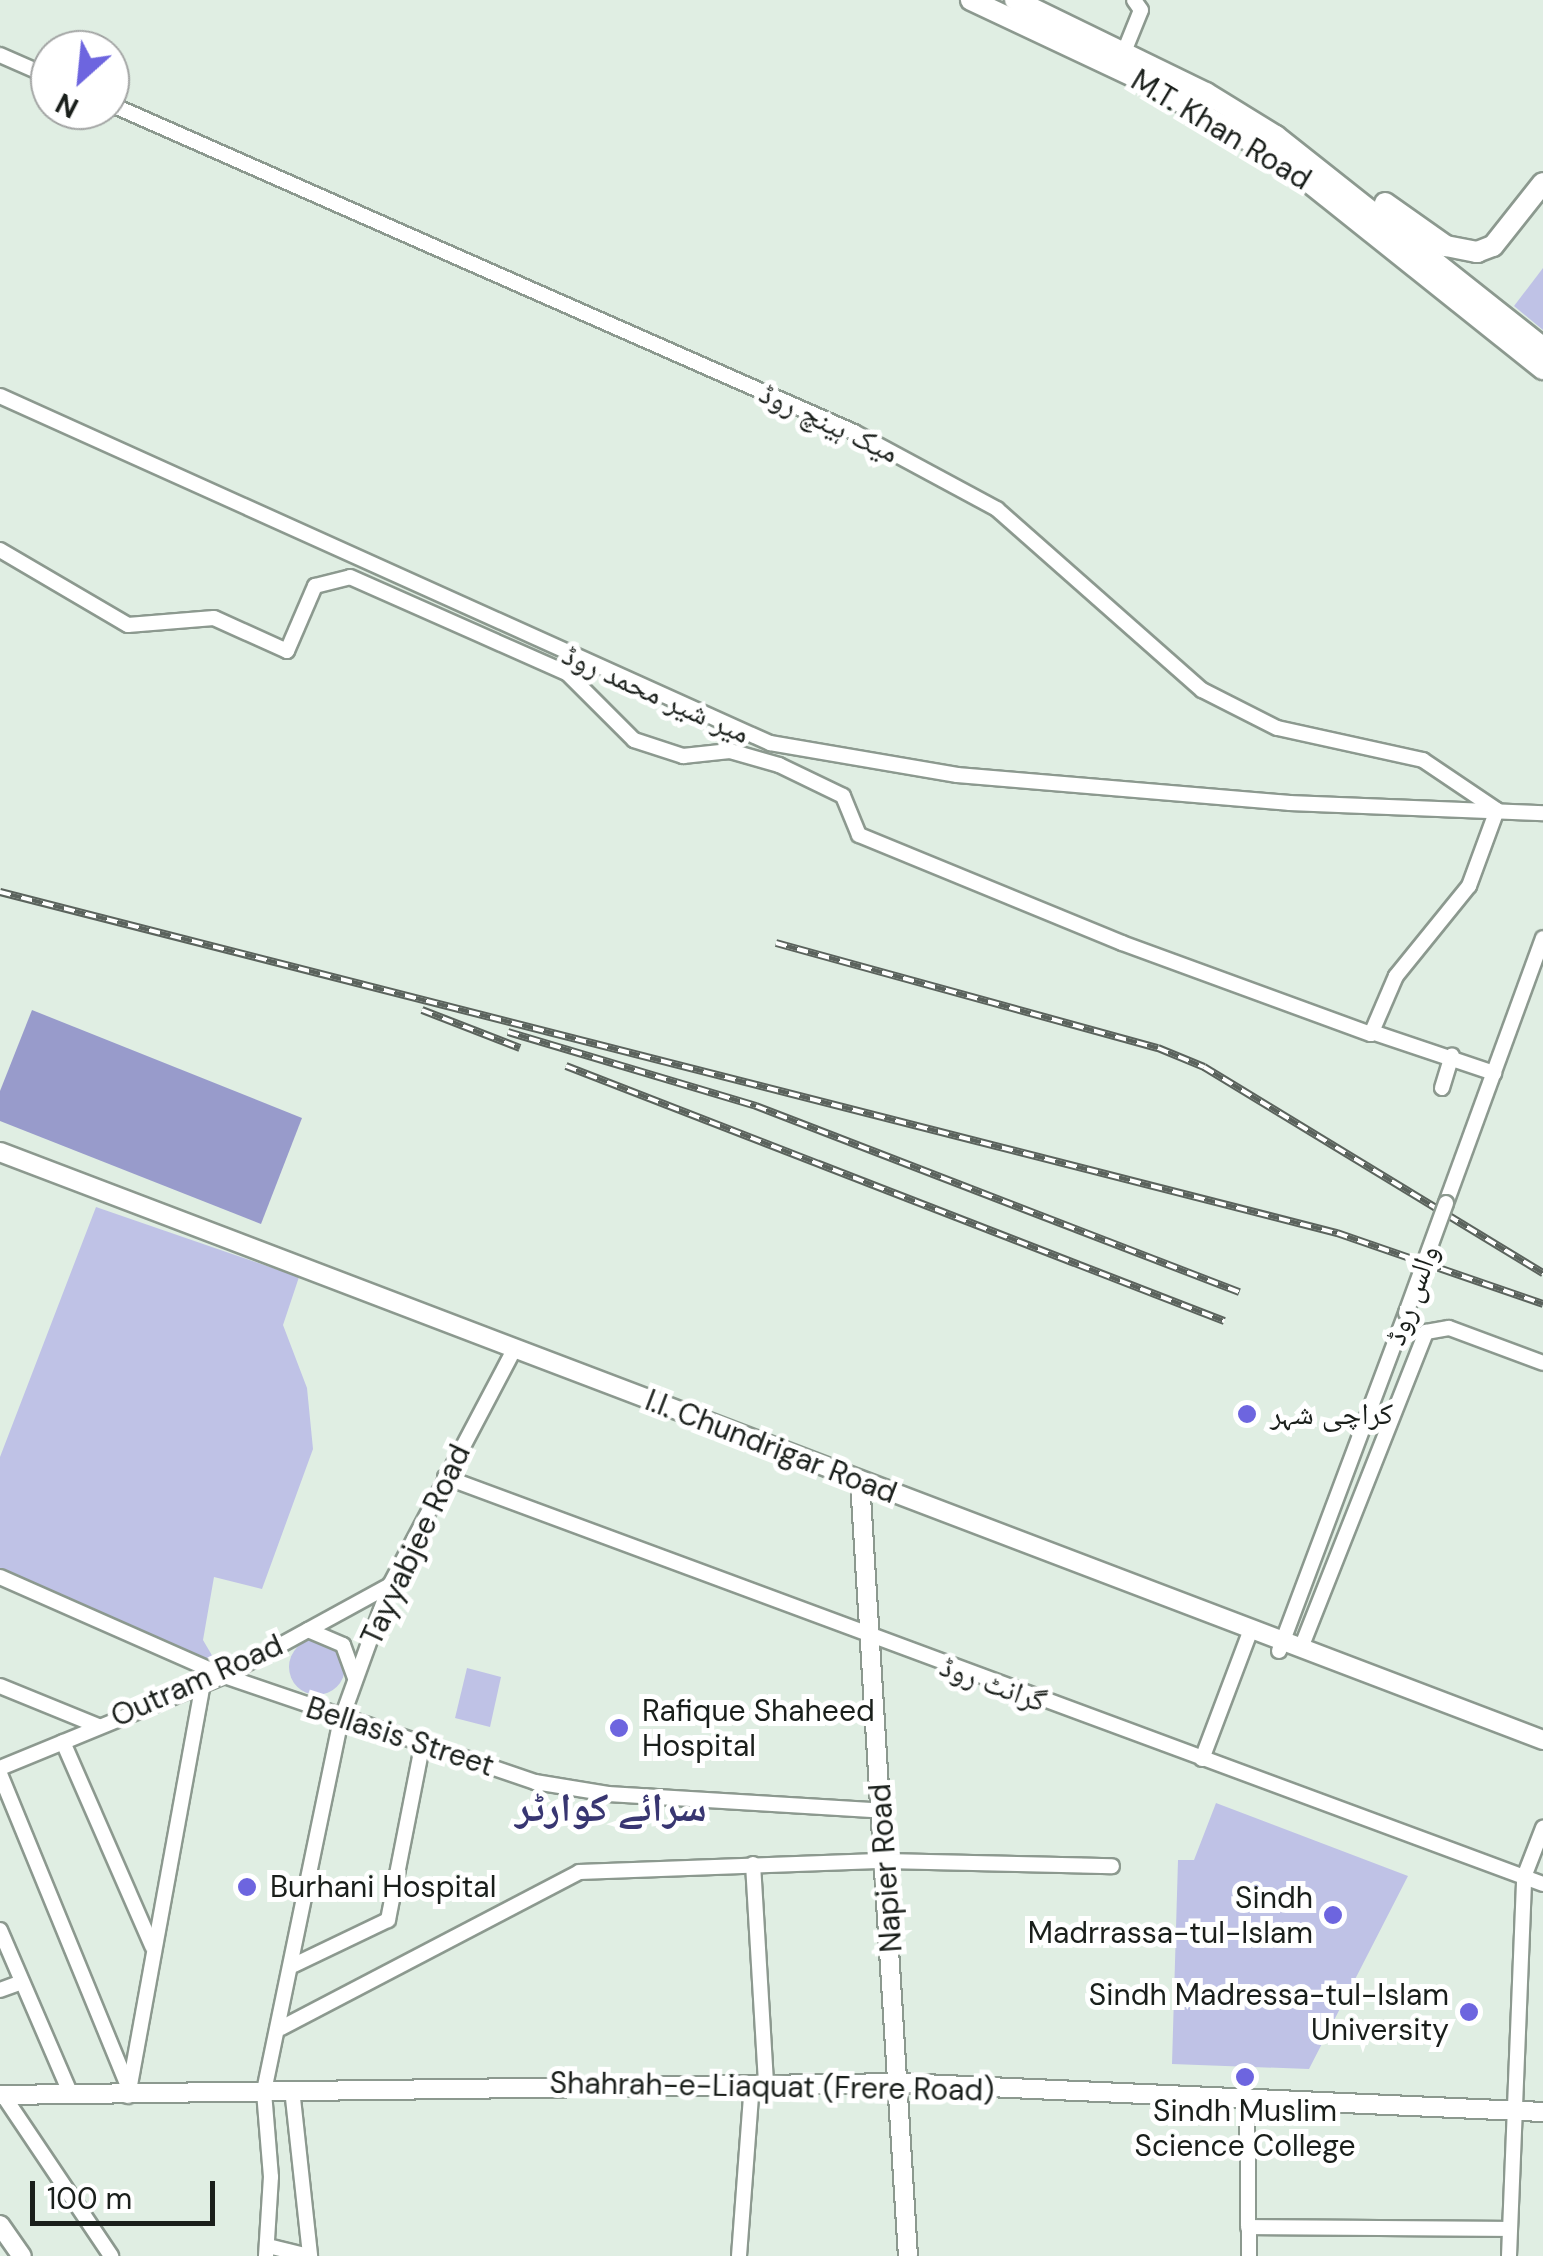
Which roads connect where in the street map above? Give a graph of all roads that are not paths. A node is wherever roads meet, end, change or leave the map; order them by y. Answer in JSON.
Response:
{"nodes":[{"id":1,"x":971,"y":0,"type":"edge"},
{"id":2,"x":1016,"y":0,"type":"edge"},
{"id":3,"x":1141,"y":3,"type":"edge"},
{"id":4,"x":1124,"y":52,"type":"junction"},
{"id":5,"x":0,"y":55,"type":"edge"},
{"id":6,"x":30,"y":69,"type":"edge"},
{"id":7,"x":130,"y":113,"type":"edge"},
{"id":8,"x":1338,"y":182,"type":"junction"},
{"id":9,"x":1543,"y":183,"type":"edge"},
{"id":10,"x":1467,"y":296,"type":"junction"},
{"id":11,"x":1538,"y":358,"type":"edge"},
{"id":12,"x":0,"y":396,"type":"edge"},
{"id":13,"x":0,"y":550,"type":"edge"},
{"id":14,"x":1497,"y":810,"type":"junction"},
{"id":15,"x":1543,"y":812,"type":"edge"},
{"id":16,"x":1543,"y":938,"type":"edge"},
{"id":17,"x":1372,"y":1032,"type":"junction"},
{"id":18,"x":1452,"y":1056,"type":"junction"},
{"id":19,"x":1494,"y":1073,"type":"junction"},
{"id":20,"x":1442,"y":1088,"type":"dead end"},
{"id":21,"x":0,"y":1152,"type":"edge"},
{"id":22,"x":0,"y":1162,"type":"edge"},
{"id":23,"x":510,"y":1357,"type":"junction"},
{"id":24,"x":1543,"y":1363,"type":"edge"},
{"id":25,"x":446,"y":1477,"type":"junction"},
{"id":26,"x":860,"y":1486,"type":"junction"},
{"id":27,"x":0,"y":1576,"type":"edge"},
{"id":28,"x":390,"y":1585,"type":"junction"},
{"id":29,"x":308,"y":1630,"type":"junction"},
{"id":30,"x":1249,"y":1634,"type":"junction"},
{"id":31,"x":872,"y":1639,"type":"junction"},
{"id":32,"x":1281,"y":1646,"type":"junction"},
{"id":33,"x":1301,"y":1648,"type":"junction"},
{"id":34,"x":224,"y":1676,"type":"junction"},
{"id":35,"x":356,"y":1679,"type":"junction"},
{"id":36,"x":203,"y":1685,"type":"junction"},
{"id":37,"x":0,"y":1686,"type":"edge"},
{"id":38,"x":342,"y":1720,"type":"junction"},
{"id":39,"x":98,"y":1726,"type":"junction"},
{"id":40,"x":1543,"y":1740,"type":"edge"},
{"id":41,"x":63,"y":1742,"type":"junction"},
{"id":42,"x":422,"y":1747,"type":"junction"},
{"id":43,"x":1543,"y":1750,"type":"edge"},
{"id":44,"x":1202,"y":1760,"type":"junction"},
{"id":45,"x":0,"y":1771,"type":"edge"},
{"id":46,"x":883,"y":1811,"type":"junction"},
{"id":47,"x":1543,"y":1828,"type":"edge"},
{"id":48,"x":886,"y":1861,"type":"junction"},
{"id":49,"x":753,"y":1864,"type":"junction"},
{"id":50,"x":1112,"y":1866,"type":"dead end"},
{"id":51,"x":1524,"y":1877,"type":"junction"},
{"id":52,"x":1543,"y":1884,"type":"edge"},
{"id":53,"x":0,"y":1930,"type":"edge"},
{"id":54,"x":152,"y":1946,"type":"junction"},
{"id":55,"x":294,"y":1966,"type":"junction"},
{"id":56,"x":22,"y":1982,"type":"junction"},
{"id":57,"x":0,"y":1990,"type":"edge"},
{"id":58,"x":282,"y":2028,"type":"junction"},
{"id":59,"x":759,"y":2083,"type":"junction"},
{"id":60,"x":900,"y":2083,"type":"junction"},
{"id":61,"x":292,"y":2090,"type":"junction"},
{"id":62,"x":264,"y":2092,"type":"junction"},
{"id":63,"x":129,"y":2093,"type":"junction"},
{"id":64,"x":2,"y":2095,"type":"edge"},
{"id":65,"x":71,"y":2095,"type":"junction"},
{"id":66,"x":1247,"y":2102,"type":"junction"},
{"id":67,"x":1514,"y":2112,"type":"junction"},
{"id":68,"x":1543,"y":2112,"type":"edge"},
{"id":69,"x":0,"y":2225,"type":"edge"},
{"id":70,"x":1248,"y":2228,"type":"junction"},
{"id":71,"x":1510,"y":2229,"type":"junction"},
{"id":72,"x":268,"y":2251,"type":"edge"},
{"id":73,"x":309,"y":2255,"type":"edge"},
{"id":74,"x":22,"y":2256,"type":"edge"},
{"id":75,"x":111,"y":2256,"type":"edge"},
{"id":76,"x":739,"y":2256,"type":"edge"},
{"id":77,"x":908,"y":2256,"type":"edge"},
{"id":78,"x":1248,"y":2256,"type":"edge"},
{"id":79,"x":1510,"y":2256,"type":"edge"}],
"edges":[{"from":1,"to":10,"type":"highway","name":"M.T. Khan Road"},
{"from":2,"to":4,"type":"highway","name":"M.T. Khan Road"},
{"from":3,"to":4,"type":"street"},
{"from":4,"to":8,"type":"highway","name":"M.T. Khan Road"},
{"from":5,"to":6,"type":"street"},
{"from":7,"to":14,"type":"street","name":"میک ہینچ روڈ"},
{"from":8,"to":9,"type":"highway"},
{"from":8,"to":10,"type":"highway","name":"M.T. Khan Road"},
{"from":10,"to":11,"type":"highway","name":"M.T. Khan Road"},
{"from":12,"to":14,"type":"street","name":"میر شیر محمد روڈ"},
{"from":13,"to":17,"type":"street"},
{"from":14,"to":15,"type":"street","name":"میر شیر محمد روڈ"},
{"from":14,"to":17,"type":"street"},
{"from":16,"to":19,"type":"street","name":"والس روڈ"},
{"from":17,"to":18,"type":"street"},
{"from":18,"to":19,"type":"street"},
{"from":18,"to":20,"type":"street"},
{"from":19,"to":32,"type":"street","name":"والس روڈ","bridge":true},
{"from":21,"to":26,"type":"main road","name":"I.I. Chundrigar Road"},
{"from":22,"to":23,"type":"main road","name":"I.I. Chundrigar Road"},
{"from":23,"to":25,"type":"street","name":"Tayyabjee Road"},
{"from":23,"to":26,"type":"main road","name":"I.I. Chundrigar Road"},
{"from":24,"to":33,"type":"street"},
{"from":25,"to":28,"type":"street","name":"Tayyabjee Road"},
{"from":25,"to":31,"type":"street","name":"گرانٹ روڈ"},
{"from":26,"to":30,"type":"main road","name":"I.I. Chundrigar Road"},
{"from":26,"to":31,"type":"main road","name":"Napier Road"},
{"from":27,"to":34,"type":"street","name":"Bellasis Street"},
{"from":28,"to":29,"type":"street","name":"Outram Road"},
{"from":28,"to":35,"type":"street","name":"Tayyabjee Road"},
{"from":29,"to":34,"type":"street","name":"Outram Road"},
{"from":29,"to":35,"type":"street"},
{"from":30,"to":32,"type":"main road","name":"I.I. Chundrigar Road"},
{"from":30,"to":44,"type":"street"},
{"from":31,"to":44,"type":"street","name":"گرانٹ روڈ"},
{"from":31,"to":46,"type":"main road","name":"Napier Road"},
{"from":32,"to":33,"type":"main road","name":"I.I. Chundrigar Road"},
{"from":32,"to":43,"type":"main road","name":"I.I. Chundrigar Road"},
{"from":33,"to":40,"type":"main road","name":"I.I. Chundrigar Road"},
{"from":34,"to":36,"type":"street","name":"Outram Road"},
{"from":34,"to":38,"type":"street","name":"Bellasis Street"},
{"from":35,"to":38,"type":"street","name":"Tayyabjee Road"},
{"from":36,"to":39,"type":"street","name":"Outram Road"},
{"from":36,"to":54,"type":"street"},
{"from":37,"to":39,"type":"street"},
{"from":38,"to":42,"type":"street","name":"Bellasis Street"},
{"from":38,"to":55,"type":"street","name":"Tayyabjee Road"},
{"from":39,"to":41,"type":"street","name":"Outram Road"},
{"from":41,"to":45,"type":"street","name":"Outram Road"},
{"from":41,"to":54,"type":"street"},
{"from":42,"to":46,"type":"street","name":"Bellasis Street"},
{"from":42,"to":55,"type":"street"},
{"from":44,"to":51,"type":"street","name":"گرانٹ روڈ"},
{"from":45,"to":63,"type":"street"},
{"from":46,"to":48,"type":"main road","name":"Napier Road"},
{"from":47,"to":51,"type":"street"},
{"from":48,"to":49,"type":"street"},
{"from":48,"to":50,"type":"street"},
{"from":48,"to":60,"type":"main road","name":"Napier Road"},
{"from":49,"to":58,"type":"street"},
{"from":49,"to":59,"type":"street"},
{"from":51,"to":52,"type":"street","name":"گرانٹ روڈ"},
{"from":51,"to":67,"type":"street"},
{"from":53,"to":56,"type":"street"},
{"from":54,"to":63,"type":"street"},
{"from":55,"to":58,"type":"street","name":"Tayyabjee Road"},
{"from":56,"to":57,"type":"street"},
{"from":56,"to":65,"type":"street"},
{"from":58,"to":62,"type":"street","name":"Tayyabjee Road"},
{"from":59,"to":60,"type":"main road","name":"Shahrah-e-Liaquat (Frere Road)"},
{"from":59,"to":61,"type":"main road","name":"Shahrah-e-Liaquat (Frere Road)"},
{"from":59,"to":76,"type":"street"},
{"from":60,"to":66,"type":"main road","name":"Shahrah-e-Liaquat (Frere Road)"},
{"from":60,"to":77,"type":"main road","name":"Napier Road"},
{"from":61,"to":62,"type":"main road","name":"Shahrah-e-Liaquat (Frere Road)"},
{"from":61,"to":73,"type":"street"},
{"from":62,"to":63,"type":"main road","name":"Shahrah-e-Liaquat (Frere Road)"},
{"from":62,"to":72,"type":"street","name":"Tayyabjee Road"},
{"from":63,"to":65,"type":"main road","name":"Shahrah-e-Liaquat (Frere Road)"},
{"from":64,"to":65,"type":"main road","name":"Shahrah-e-Liaquat (Frere Road)"},
{"from":64,"to":75,"type":"street"},
{"from":66,"to":67,"type":"main road","name":"Shahrah-e-Liaquat (Frere Road)"},
{"from":66,"to":70,"type":"street"},
{"from":67,"to":68,"type":"main road","name":"Shahrah-e-Liaquat (Frere Road)"},
{"from":67,"to":71,"type":"street"},
{"from":69,"to":74,"type":"main road"},
{"from":70,"to":71,"type":"street"},
{"from":70,"to":78,"type":"street"},
{"from":71,"to":79,"type":"street"},
{"from":72,"to":73,"type":"street"}]}
